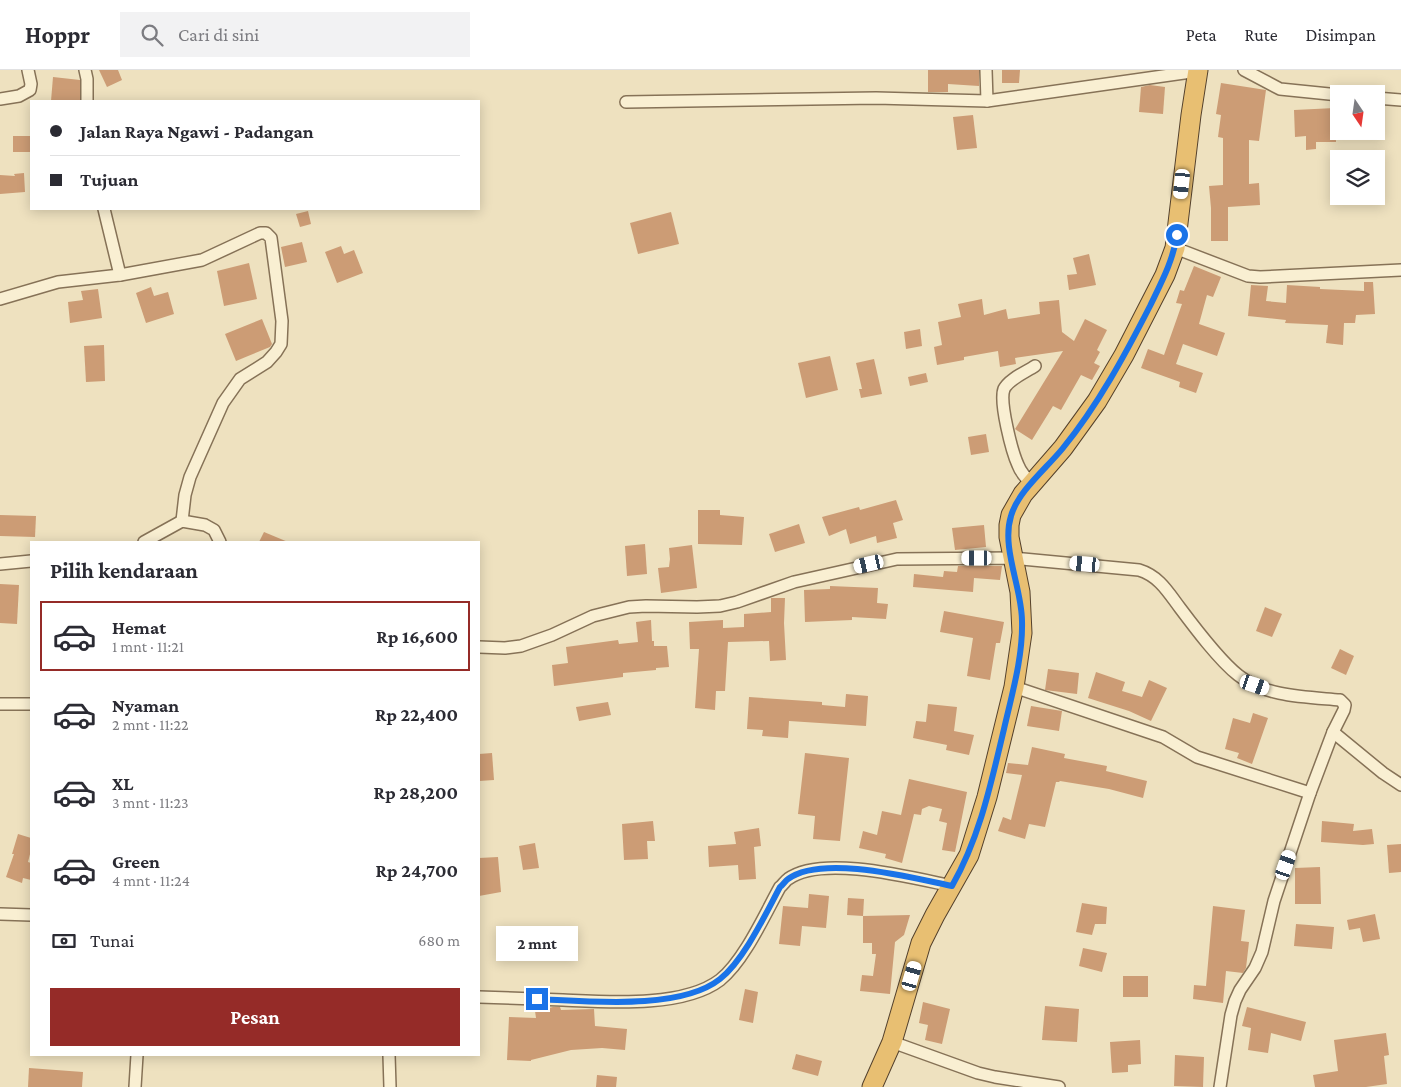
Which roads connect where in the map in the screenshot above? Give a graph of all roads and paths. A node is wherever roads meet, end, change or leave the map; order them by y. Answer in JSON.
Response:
{"nodes":[{"id":1,"x":28,"y":70,"type":"edge"},
{"id":2,"x":85,"y":70,"type":"edge"},
{"id":3,"x":986,"y":70,"type":"edge"},
{"id":4,"x":1244,"y":70,"type":"edge"},
{"id":5,"x":1198,"y":71,"type":"edge"},
{"id":6,"x":1330,"y":94,"type":"edge"},
{"id":7,"x":0,"y":99,"type":"edge"},
{"id":8,"x":1385,"y":99,"type":"edge"},
{"id":9,"x":87,"y":100,"type":"edge"},
{"id":10,"x":1401,"y":100,"type":"edge"},
{"id":11,"x":987,"y":101,"type":"junction"},
{"id":12,"x":626,"y":102,"type":"dead end"},
{"id":13,"x":104,"y":210,"type":"edge"},
{"id":14,"x":1175,"y":248,"type":"junction"},
{"id":15,"x":1401,"y":270,"type":"edge"},
{"id":16,"x":120,"y":275,"type":"junction"},
{"id":17,"x":0,"y":299,"type":"edge"},
{"id":18,"x":1035,"y":366,"type":"dead end"},
{"id":19,"x":1032,"y":484,"type":"junction"},
{"id":20,"x":182,"y":521,"type":"junction"},
{"id":21,"x":146,"y":541,"type":"edge"},
{"id":22,"x":220,"y":541,"type":"edge"},
{"id":23,"x":1012,"y":558,"type":"junction"},
{"id":24,"x":30,"y":561,"type":"edge"},
{"id":25,"x":0,"y":564,"type":"edge"},
{"id":26,"x":480,"y":647,"type":"edge"},
{"id":27,"x":1014,"y":687,"type":"junction"},
{"id":28,"x":0,"y":704,"type":"edge"},
{"id":29,"x":30,"y":704,"type":"edge"},
{"id":30,"x":1333,"y":732,"type":"junction"},
{"id":31,"x":1401,"y":785,"type":"edge"},
{"id":32,"x":1310,"y":793,"type":"junction"},
{"id":33,"x":952,"y":886,"type":"junction"},
{"id":34,"x":0,"y":914,"type":"edge"},
{"id":35,"x":30,"y":915,"type":"edge"},
{"id":36,"x":480,"y":997,"type":"edge"},
{"id":37,"x":892,"y":1042,"type":"junction"},
{"id":38,"x":137,"y":1056,"type":"edge"},
{"id":39,"x":389,"y":1056,"type":"edge"},
{"id":40,"x":135,"y":1087,"type":"edge"},
{"id":41,"x":390,"y":1087,"type":"edge"},
{"id":42,"x":872,"y":1087,"type":"edge"},
{"id":43,"x":1059,"y":1087,"type":"edge"},
{"id":44,"x":1220,"y":1087,"type":"edge"}],
"edges":[{"from":1,"to":7,"type":"street"},
{"from":2,"to":9,"type":"street"},
{"from":3,"to":11,"type":"street"},
{"from":4,"to":6,"type":"street"},
{"from":5,"to":11,"type":"street"},
{"from":5,"to":14,"type":"highway"},
{"from":8,"to":10,"type":"street"},
{"from":11,"to":12,"type":"street"},
{"from":13,"to":16,"type":"street"},
{"from":14,"to":15,"type":"street"},
{"from":14,"to":19,"type":"highway"},
{"from":16,"to":17,"type":"street"},
{"from":16,"to":20,"type":"street"},
{"from":18,"to":19,"type":"street"},
{"from":19,"to":23,"type":"highway"},
{"from":20,"to":21,"type":"street"},
{"from":20,"to":22,"type":"street"},
{"from":23,"to":26,"type":"street"},
{"from":23,"to":27,"type":"highway"},
{"from":23,"to":30,"type":"street"},
{"from":24,"to":25,"type":"street"},
{"from":27,"to":32,"type":"street"},
{"from":27,"to":33,"type":"highway"},
{"from":28,"to":29,"type":"street"},
{"from":30,"to":31,"type":"street"},
{"from":30,"to":32,"type":"street"},
{"from":32,"to":44,"type":"street"},
{"from":33,"to":36,"type":"street"},
{"from":33,"to":37,"type":"highway"},
{"from":34,"to":35,"type":"street"},
{"from":37,"to":42,"type":"highway"},
{"from":37,"to":43,"type":"street"},
{"from":38,"to":40,"type":"street"},
{"from":39,"to":41,"type":"street"}]}
